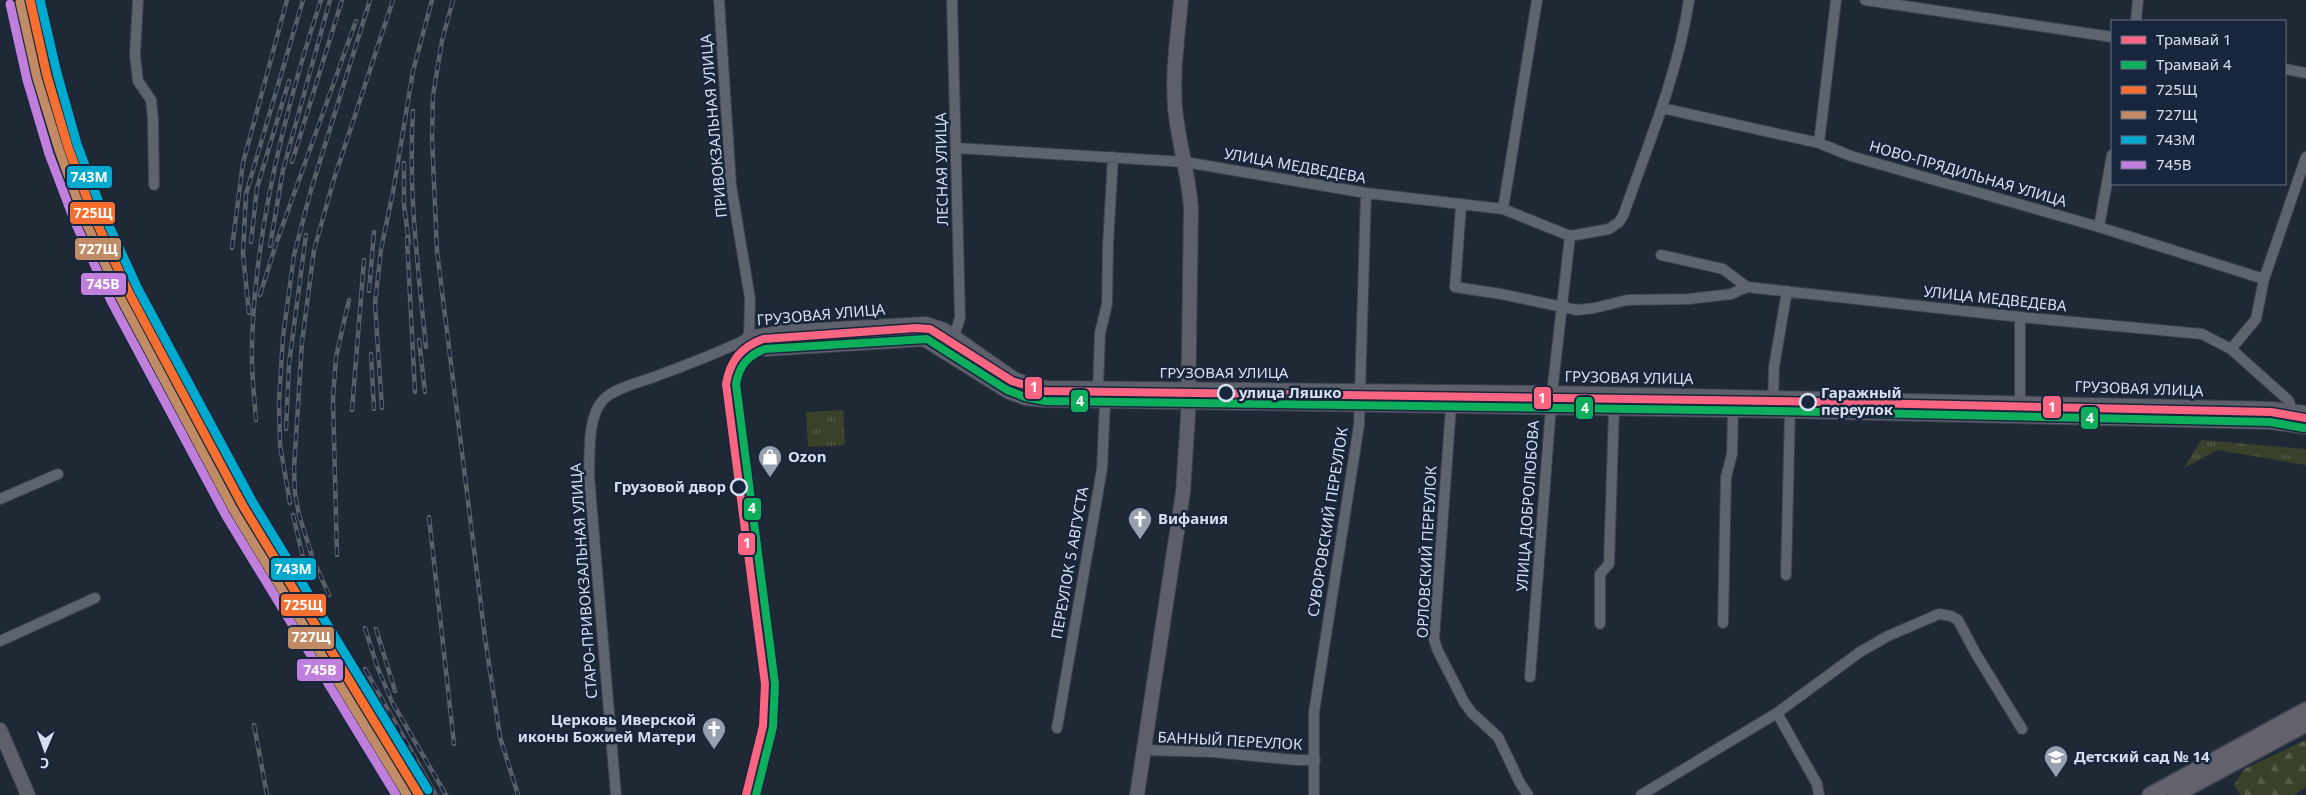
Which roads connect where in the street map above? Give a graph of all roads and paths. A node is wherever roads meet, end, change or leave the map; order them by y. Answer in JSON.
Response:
{"nodes":[{"id":1,"x":138,"y":0,"type":"edge"},
{"id":2,"x":719,"y":0,"type":"edge"},
{"id":3,"x":952,"y":0,"type":"edge"},
{"id":4,"x":1182,"y":0,"type":"edge"},
{"id":5,"x":1536,"y":0,"type":"edge"},
{"id":6,"x":1689,"y":0,"type":"edge"},
{"id":7,"x":1836,"y":0,"type":"edge"},
{"id":8,"x":1865,"y":0,"type":"edge"},
{"id":9,"x":2138,"y":0,"type":"edge"},
{"id":10,"x":2136,"y":20,"type":"edge"},
{"id":11,"x":2111,"y":37,"type":"edge"},
{"id":12,"x":2286,"y":69,"type":"edge"},
{"id":13,"x":2306,"y":73,"type":"edge"},
{"id":14,"x":1662,"y":108,"type":"junction"},
{"id":15,"x":1819,"y":143,"type":"junction"},
{"id":16,"x":957,"y":148,"type":"junction"},
{"id":17,"x":1113,"y":158,"type":"junction"},
{"id":18,"x":2306,"y":158,"type":"edge"},
{"id":19,"x":2111,"y":161,"type":"edge"},
{"id":20,"x":1185,"y":162,"type":"junction"},
{"id":21,"x":154,"y":185,"type":"dead end"},
{"id":22,"x":1366,"y":193,"type":"junction"},
{"id":23,"x":1461,"y":206,"type":"junction"},
{"id":24,"x":1502,"y":210,"type":"junction"},
{"id":25,"x":2099,"y":227,"type":"junction"},
{"id":26,"x":1570,"y":236,"type":"junction"},
{"id":27,"x":1661,"y":255,"type":"dead end"},
{"id":28,"x":2264,"y":279,"type":"junction"},
{"id":29,"x":1747,"y":287,"type":"junction"},
{"id":30,"x":1788,"y":291,"type":"junction"},
{"id":31,"x":1563,"y":308,"type":"junction"},
{"id":32,"x":2020,"y":317,"type":"junction"},
{"id":33,"x":954,"y":336,"type":"junction"},
{"id":34,"x":749,"y":338,"type":"junction"},
{"id":35,"x":2231,"y":349,"type":"junction"},
{"id":36,"x":1098,"y":389,"type":"junction"},
{"id":37,"x":1188,"y":389,"type":"junction"},
{"id":38,"x":1362,"y":390,"type":"junction"},
{"id":39,"x":1552,"y":393,"type":"junction"},
{"id":40,"x":1773,"y":397,"type":"junction"},
{"id":41,"x":1106,"y":402,"type":"junction"},
{"id":42,"x":1188,"y":404,"type":"junction"},
{"id":43,"x":1361,"y":406,"type":"junction"},
{"id":44,"x":1451,"y":408,"type":"junction"},
{"id":45,"x":1551,"y":408,"type":"junction"},
{"id":46,"x":1614,"y":409,"type":"junction"},
{"id":47,"x":2020,"y":409,"type":"junction"},
{"id":48,"x":1733,"y":411,"type":"junction"},
{"id":49,"x":1773,"y":411,"type":"junction"},
{"id":50,"x":1790,"y":411,"type":"junction"},
{"id":51,"x":2306,"y":413,"type":"edge"},
{"id":52,"x":2290,"y":416,"type":"junction"},
{"id":53,"x":2306,"y":427,"type":"edge"},
{"id":54,"x":58,"y":474,"type":"dead end"},
{"id":55,"x":0,"y":499,"type":"edge"},
{"id":56,"x":1786,"y":575,"type":"dead end"},
{"id":57,"x":95,"y":598,"type":"dead end"},
{"id":58,"x":1723,"y":623,"type":"dead end"},
{"id":59,"x":1600,"y":624,"type":"dead end"},
{"id":60,"x":0,"y":641,"type":"edge"},
{"id":61,"x":1530,"y":677,"type":"dead end"},
{"id":62,"x":2306,"y":710,"type":"edge"},
{"id":63,"x":1777,"y":713,"type":"junction"},
{"id":64,"x":2306,"y":724,"type":"edge"},
{"id":65,"x":1057,"y":728,"type":"dead end"},
{"id":66,"x":2022,"y":729,"type":"dead end"},
{"id":67,"x":0,"y":730,"type":"edge"},
{"id":68,"x":1144,"y":750,"type":"junction"},
{"id":69,"x":1315,"y":760,"type":"junction"},
{"id":70,"x":28,"y":795,"type":"edge"},
{"id":71,"x":616,"y":795,"type":"edge"},
{"id":72,"x":1137,"y":795,"type":"edge"},
{"id":73,"x":1314,"y":795,"type":"edge"},
{"id":74,"x":1528,"y":795,"type":"edge"},
{"id":75,"x":1641,"y":795,"type":"edge"},
{"id":76,"x":1819,"y":795,"type":"edge"},
{"id":77,"x":2150,"y":795,"type":"edge"},
{"id":78,"x":2174,"y":795,"type":"edge"}],
"edges":[{"from":1,"to":21,"type":"street"},
{"from":2,"to":34,"type":"street","name":"ПРИВОКЗАЛЬНАЯ УЛИЦА"},
{"from":3,"to":16,"type":"street","name":"ЛЕСНАЯ УЛИЦА"},
{"from":4,"to":20,"type":"street"},
{"from":5,"to":24,"type":"street"},
{"from":6,"to":14,"type":"street"},
{"from":7,"to":15,"type":"street"},
{"from":8,"to":11,"type":"street"},
{"from":9,"to":10,"type":"street"},
{"from":12,"to":13,"type":"street"},
{"from":14,"to":15,"type":"street","name":"НОВО-ПРЯДИЛЬНАЯ УЛИЦА"},
{"from":14,"to":26,"type":"street"},
{"from":15,"to":25,"type":"street","name":"НОВО-ПРЯДИЛЬНАЯ УЛИЦА"},
{"from":16,"to":17,"type":"street","name":"УЛИЦА МЕДВЕДЕВА"},
{"from":16,"to":33,"type":"street","name":"ЛЕСНАЯ УЛИЦА"},
{"from":17,"to":20,"type":"street","name":"УЛИЦА МЕДВЕДЕВА"},
{"from":17,"to":36,"type":"street"},
{"from":18,"to":28,"type":"street"},
{"from":19,"to":25,"type":"street"},
{"from":20,"to":22,"type":"street","name":"УЛИЦА МЕДВЕДЕВА"},
{"from":20,"to":37,"type":"street"},
{"from":22,"to":23,"type":"street","name":"УЛИЦА МЕДВЕДЕВА"},
{"from":22,"to":38,"type":"street","name":"СУВОРОВСКИЙ ПЕРЕУЛОК"},
{"from":23,"to":24,"type":"street","name":"УЛИЦА МЕДВЕДЕВА"},
{"from":23,"to":31,"type":"street"},
{"from":24,"to":26,"type":"street","name":"УЛИЦА МЕДВЕДЕВА"},
{"from":25,"to":28,"type":"street","name":"НОВО-ПРЯДИЛЬНАЯ УЛИЦА"},
{"from":26,"to":31,"type":"street","name":"УЛИЦА ДОБРОЛЮБОВА"},
{"from":27,"to":29,"type":"street"},
{"from":28,"to":35,"type":"street"},
{"from":29,"to":30,"type":"street","name":"УЛИЦА МЕДВЕДЕВА"},
{"from":29,"to":31,"type":"street"},
{"from":30,"to":32,"type":"street","name":"УЛИЦА МЕДВЕДЕВА"},
{"from":30,"to":40,"type":"street"},
{"from":31,"to":39,"type":"street","name":"УЛИЦА ДОБРОЛЮБОВА"},
{"from":32,"to":35,"type":"street","name":"УЛИЦА МЕДВЕДЕВА"},
{"from":32,"to":47,"type":"street"},
{"from":33,"to":34,"type":"street","name":"ГРУЗОВАЯ УЛИЦА"},
{"from":33,"to":36,"type":"street","name":"ГРУЗОВАЯ УЛИЦА"},
{"from":34,"to":41,"type":"street","name":"ГРУЗОВАЯ УЛИЦА"},
{"from":34,"to":71,"type":"street","name":"СТАРО-ПРИВОКЗАЛЬНАЯ УЛИЦА"},
{"from":35,"to":52,"type":"street","name":"УЛИЦА МЕДВЕДЕВА"},
{"from":36,"to":37,"type":"street","name":"ГРУЗОВАЯ УЛИЦА"},
{"from":37,"to":38,"type":"street","name":"ГРУЗОВАЯ УЛИЦА"},
{"from":37,"to":42,"type":"street"},
{"from":38,"to":39,"type":"street","name":"ГРУЗОВАЯ УЛИЦА"},
{"from":38,"to":43,"type":"street","name":"СУВОРОВСКИЙ ПЕРЕУЛОК"},
{"from":39,"to":40,"type":"street","name":"ГРУЗОВАЯ УЛИЦА"},
{"from":39,"to":45,"type":"street","name":"УЛИЦА ДОБРОЛЮБОВА"},
{"from":40,"to":47,"type":"street","name":"ГРУЗОВАЯ УЛИЦА"},
{"from":40,"to":49,"type":"street"},
{"from":41,"to":42,"type":"street","name":"ГРУЗОВАЯ УЛИЦА"},
{"from":41,"to":65,"type":"street","name":"ПЕРЕУЛОК 5 АВГУСТА"},
{"from":42,"to":43,"type":"street","name":"ГРУЗОВАЯ УЛИЦА"},
{"from":42,"to":68,"type":"street"},
{"from":43,"to":44,"type":"street","name":"ГРУЗОВАЯ УЛИЦА"},
{"from":43,"to":69,"type":"street","name":"СУВОРОВСКИЙ ПЕРЕУЛОК"},
{"from":44,"to":45,"type":"street","name":"ГРУЗОВАЯ УЛИЦА"},
{"from":44,"to":74,"type":"street","name":"ОРЛОВСКИЙ ПЕРЕУЛОК"},
{"from":45,"to":46,"type":"street","name":"ГРУЗОВАЯ УЛИЦА"},
{"from":45,"to":61,"type":"street","name":"УЛИЦА ДОБРОЛЮБОВА"},
{"from":46,"to":48,"type":"street","name":"ГРУЗОВАЯ УЛИЦА"},
{"from":46,"to":59,"type":"street"},
{"from":47,"to":50,"type":"street","name":"ГРУЗОВАЯ УЛИЦА"},
{"from":47,"to":52,"type":"street","name":"ГРУЗОВАЯ УЛИЦА"},
{"from":48,"to":49,"type":"street","name":"ГРУЗОВАЯ УЛИЦА"},
{"from":48,"to":58,"type":"street"},
{"from":49,"to":50,"type":"street","name":"ГРУЗОВАЯ УЛИЦА"},
{"from":50,"to":56,"type":"street"},
{"from":51,"to":52,"type":"street","name":"ГРУЗОВАЯ УЛИЦА"},
{"from":52,"to":53,"type":"street","name":"ГРУЗОВАЯ УЛИЦА"},
{"from":54,"to":55,"type":"street"},
{"from":57,"to":60,"type":"street"},
{"from":62,"to":77,"type":"main road"},
{"from":63,"to":66,"type":"street"},
{"from":63,"to":75,"type":"street"},
{"from":63,"to":76,"type":"street"},
{"from":64,"to":78,"type":"main road"},
{"from":67,"to":70,"type":"street"},
{"from":68,"to":69,"type":"street","name":"БАННЫЙ ПЕРЕУЛОК"},
{"from":68,"to":72,"type":"street"},
{"from":69,"to":73,"type":"street","name":"СУВОРОВСКИЙ ПЕРЕУЛОК"}]}
